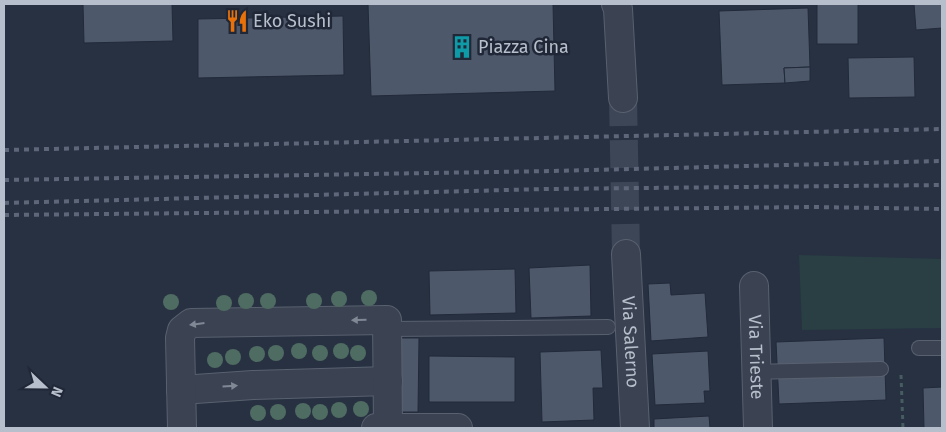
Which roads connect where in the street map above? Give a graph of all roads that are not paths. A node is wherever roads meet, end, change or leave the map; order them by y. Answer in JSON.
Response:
{"nodes":[{"id":1,"x":618,"y":6,"type":"edge"},
{"id":2,"x":623,"y":98,"type":"tunnel mouth"},
{"id":3,"x":626,"y":254,"type":"tunnel mouth"},
{"id":4,"x":754,"y":286,"type":"dead end"},
{"id":5,"x":608,"y":327,"type":"dead end"},
{"id":6,"x":387,"y":329,"type":"junction"},
{"id":7,"x":919,"y":348,"type":"road end"},
{"id":8,"x":942,"y":348,"type":"edge"},
{"id":9,"x":881,"y":369,"type":"dead end"},
{"id":10,"x":755,"y":372,"type":"junction"},
{"id":11,"x":388,"y":381,"type":"junction"},
{"id":12,"x":181,"y":390,"type":"junction"},
{"id":13,"x":182,"y":428,"type":"edge"},
{"id":14,"x":382,"y":428,"type":"edge"},
{"id":15,"x":458,"y":428,"type":"edge"},
{"id":16,"x":635,"y":428,"type":"edge"},
{"id":17,"x":758,"y":428,"type":"edge"}],
"edges":[{"from":1,"to":2,"type":"street"},
{"from":3,"to":16,"type":"street","name":"Via Salerno"},
{"from":4,"to":10,"type":"street","name":"Via Trieste"},
{"from":5,"to":6,"type":"lane"},
{"from":6,"to":11,"type":"street"},
{"from":6,"to":12,"type":"street","one_way":true},
{"from":7,"to":8,"type":"lane"},
{"from":9,"to":10,"type":"lane"},
{"from":10,"to":17,"type":"street","name":"Via Trieste"},
{"from":12,"to":11,"type":"street","one_way":true},
{"from":11,"to":14,"type":"street"},
{"from":12,"to":13,"type":"street"},
{"from":14,"to":15,"type":"street"}]}
